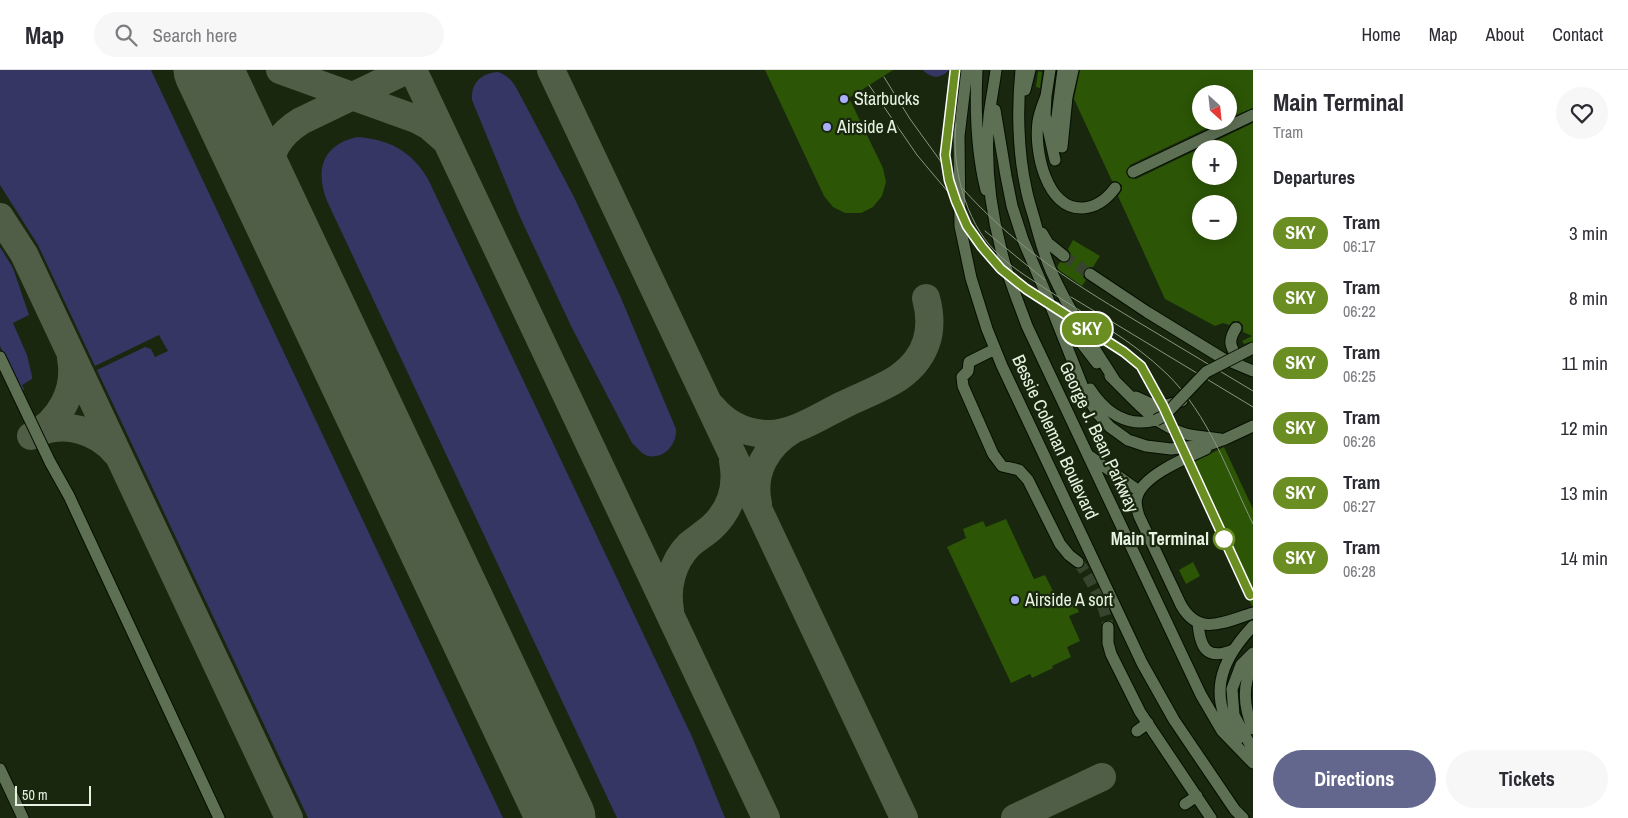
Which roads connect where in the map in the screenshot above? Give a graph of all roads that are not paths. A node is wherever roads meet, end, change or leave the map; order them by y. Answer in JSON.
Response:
{"nodes":[{"id":1,"x":967,"y":70,"type":"edge"},
{"id":2,"x":977,"y":70,"type":"edge"},
{"id":3,"x":1021,"y":70,"type":"edge"},
{"id":4,"x":1030,"y":70,"type":"edge"},
{"id":5,"x":1050,"y":70,"type":"edge"},
{"id":6,"x":1063,"y":70,"type":"edge"},
{"id":7,"x":1073,"y":70,"type":"edge"},
{"id":8,"x":996,"y":73,"type":"edge"},
{"id":9,"x":992,"y":93,"type":"junction"},
{"id":10,"x":1046,"y":96,"type":"junction"},
{"id":11,"x":1253,"y":115,"type":"edge"},
{"id":12,"x":1020,"y":121,"type":"junction"},
{"id":13,"x":1058,"y":148,"type":"junction"},
{"id":14,"x":1055,"y":160,"type":"dead end"},
{"id":15,"x":1133,"y":172,"type":"dead end"},
{"id":16,"x":1115,"y":188,"type":"dead end"},
{"id":17,"x":1030,"y":204,"type":"junction"},
{"id":18,"x":1001,"y":249,"type":"junction"},
{"id":19,"x":1064,"y":256,"type":"tunnel mouth"},
{"id":20,"x":1090,"y":274,"type":"tunnel mouth"},
{"id":21,"x":1044,"y":289,"type":"junction"},
{"id":22,"x":1236,"y":328,"type":"dead end"},
{"id":23,"x":995,"y":349,"type":"junction"},
{"id":24,"x":1246,"y":355,"type":"edge"},
{"id":25,"x":0,"y":356,"type":"edge"},
{"id":26,"x":1253,"y":372,"type":"edge"},
{"id":27,"x":1115,"y":380,"type":"junction"},
{"id":28,"x":1081,"y":382,"type":"junction"},
{"id":29,"x":1123,"y":390,"type":"junction"},
{"id":30,"x":1250,"y":429,"type":"edge"},
{"id":31,"x":1227,"y":440,"type":"junction"},
{"id":32,"x":1087,"y":454,"type":"junction"},
{"id":33,"x":1139,"y":491,"type":"junction"},
{"id":34,"x":1078,"y":562,"type":"tunnel mouth"},
{"id":35,"x":1251,"y":614,"type":"edge"},
{"id":36,"x":1198,"y":623,"type":"junction"},
{"id":37,"x":1253,"y":626,"type":"edge"},
{"id":38,"x":1108,"y":627,"type":"tunnel mouth"},
{"id":39,"x":1235,"y":648,"type":"junction"},
{"id":40,"x":1253,"y":653,"type":"edge"},
{"id":41,"x":1253,"y":664,"type":"edge"},
{"id":42,"x":1148,"y":723,"type":"junction"},
{"id":43,"x":1253,"y":729,"type":"edge"},
{"id":44,"x":1137,"y":731,"type":"dead end"},
{"id":45,"x":1252,"y":757,"type":"edge"},
{"id":46,"x":0,"y":770,"type":"edge"},
{"id":47,"x":1197,"y":796,"type":"junction"},
{"id":48,"x":1185,"y":804,"type":"dead end"},
{"id":49,"x":23,"y":818,"type":"edge"},
{"id":50,"x":219,"y":818,"type":"edge"},
{"id":51,"x":1211,"y":818,"type":"edge"},
{"id":52,"x":1243,"y":818,"type":"edge"}],
"edges":[{"from":1,"to":23,"type":"street","name":"Bessie Coleman Boulevard"},
{"from":2,"to":18,"type":"street"},
{"from":3,"to":12,"type":"street"},
{"from":4,"to":12,"type":"street"},
{"from":5,"to":10,"type":"street"},
{"from":6,"to":13,"type":"street"},
{"from":7,"to":13,"type":"street"},
{"from":8,"to":9,"type":"street","name":"George J. Bean Parkway"},
{"from":9,"to":18,"type":"street","name":"George J. Bean Parkway"},
{"from":9,"to":21,"type":"street"},
{"from":10,"to":13,"type":"street"},
{"from":10,"to":16,"type":"street"},
{"from":11,"to":15,"type":"street"},
{"from":12,"to":17,"type":"street"},
{"from":13,"to":14,"type":"street"},
{"from":17,"to":19,"type":"street"},
{"from":17,"to":27,"type":"street"},
{"from":18,"to":32,"type":"street","name":"George J. Bean Parkway"},
{"from":20,"to":26,"type":"street"},
{"from":21,"to":27,"type":"street"},
{"from":21,"to":28,"type":"street"},
{"from":22,"to":24,"type":"street"},
{"from":23,"to":34,"type":"street"},
{"from":23,"to":52,"type":"street","name":"Bessie Coleman Boulevard"},
{"from":24,"to":28,"type":"street","bridge":true},
{"from":24,"to":29,"type":"street"},
{"from":25,"to":50,"type":"street"},
{"from":27,"to":29,"type":"street"},
{"from":28,"to":30,"type":"street"},
{"from":29,"to":31,"type":"street"},
{"from":30,"to":31,"type":"street"},
{"from":31,"to":33,"type":"street"},
{"from":32,"to":33,"type":"street"},
{"from":32,"to":45,"type":"street","name":"George J. Bean Parkway"},
{"from":33,"to":36,"type":"street"},
{"from":35,"to":36,"type":"street"},
{"from":36,"to":39,"type":"street"},
{"from":37,"to":39,"type":"street"},
{"from":38,"to":42,"type":"street"},
{"from":39,"to":45,"type":"street"},
{"from":40,"to":45,"type":"street"},
{"from":41,"to":43,"type":"street"},
{"from":42,"to":44,"type":"street"},
{"from":42,"to":47,"type":"street"},
{"from":46,"to":49,"type":"street"},
{"from":47,"to":48,"type":"street"},
{"from":47,"to":51,"type":"street"}]}
